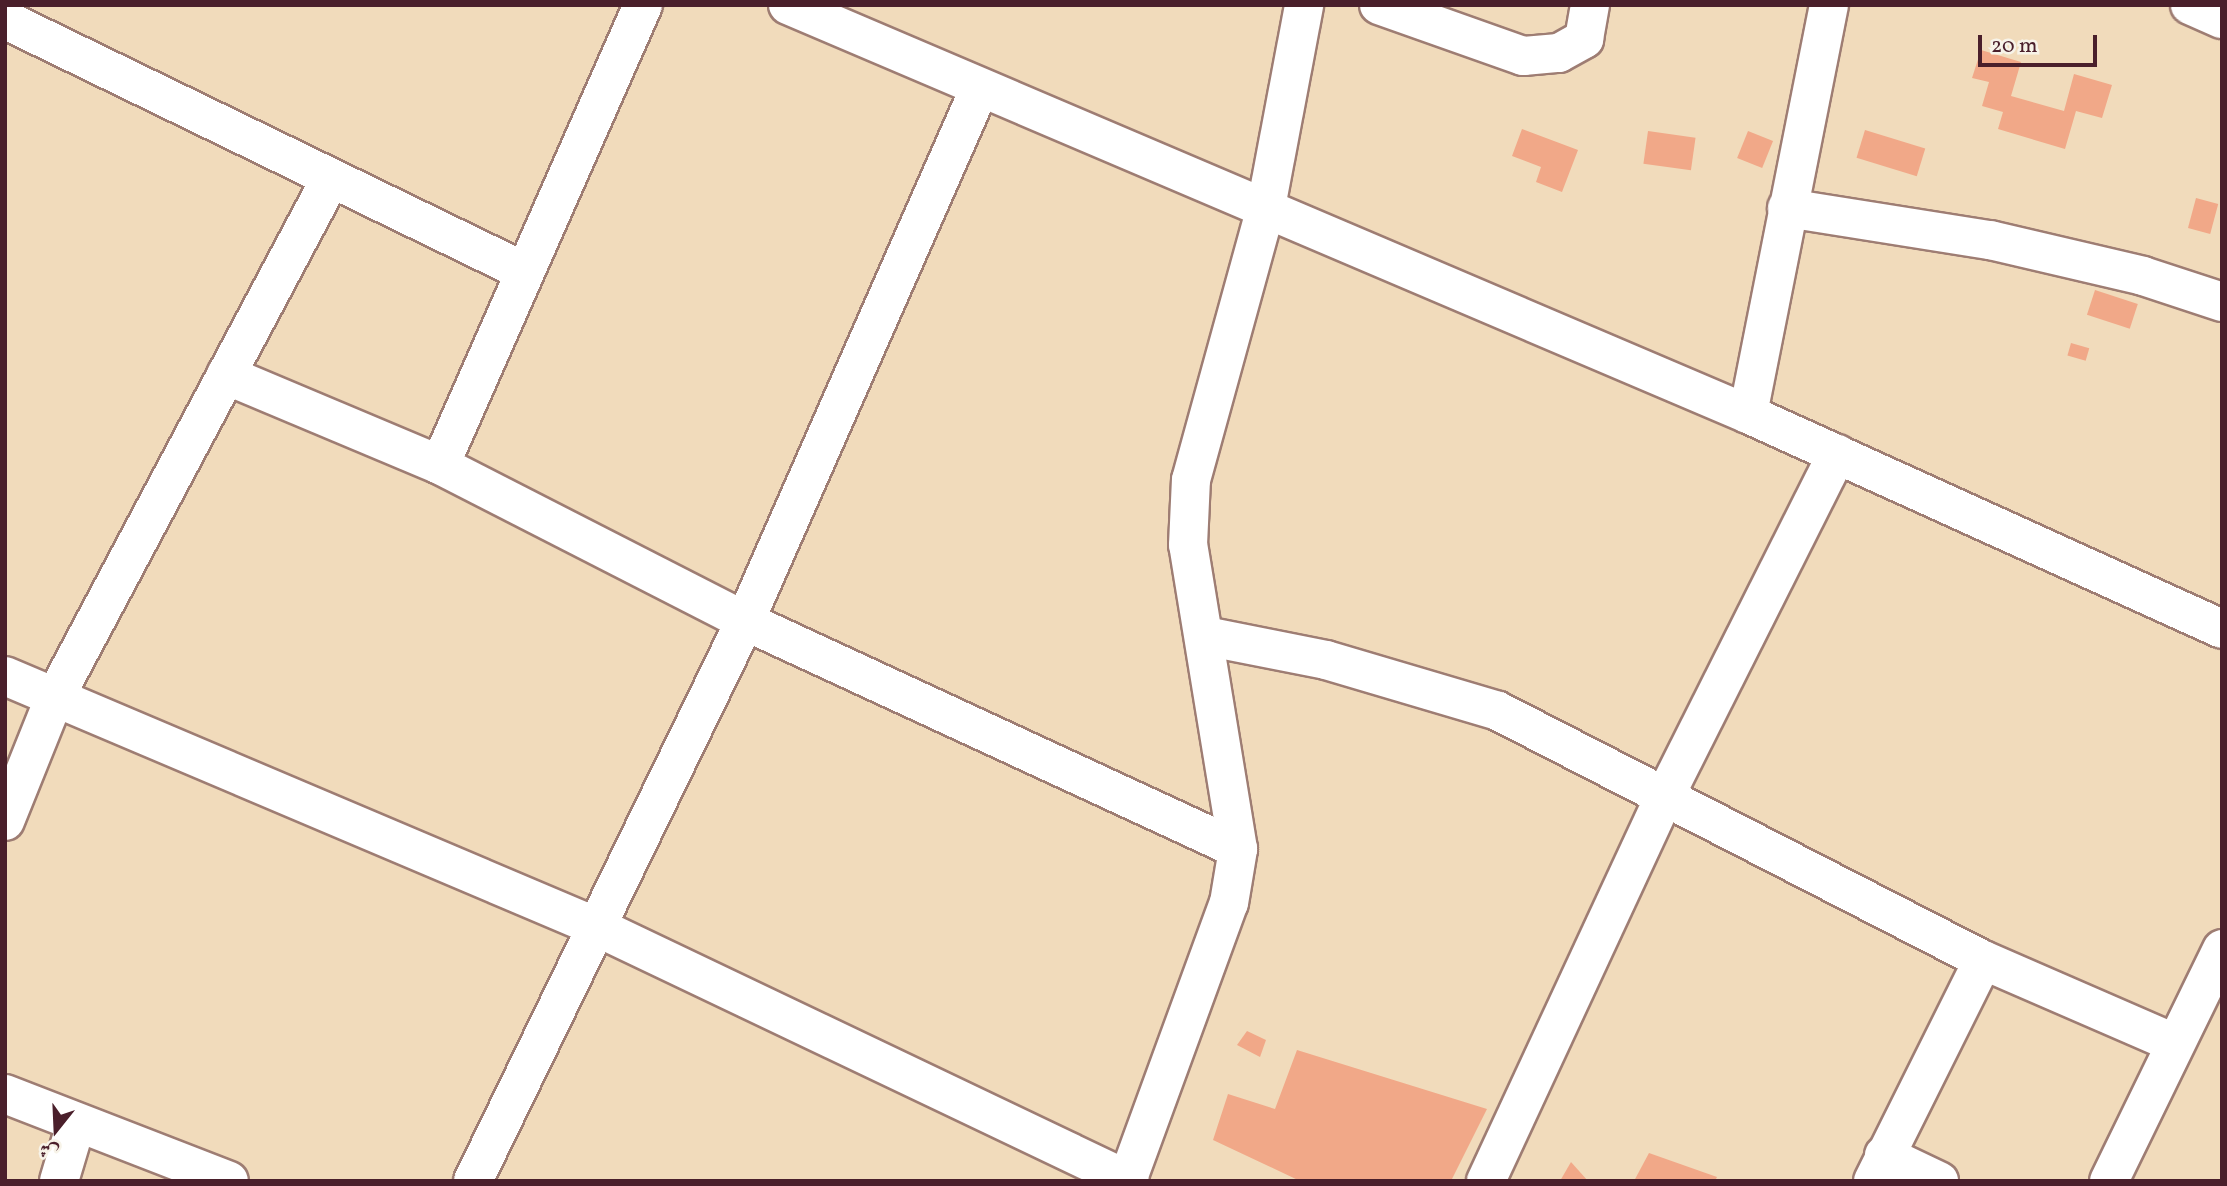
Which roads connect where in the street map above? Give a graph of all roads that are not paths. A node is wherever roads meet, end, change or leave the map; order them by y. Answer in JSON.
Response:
{"nodes":[{"id":1,"x":643,"y":5,"type":"edge"},
{"id":2,"x":789,"y":5,"type":"edge"},
{"id":3,"x":1304,"y":5,"type":"edge"},
{"id":4,"x":1379,"y":5,"type":"edge"},
{"id":5,"x":1590,"y":5,"type":"edge"},
{"id":6,"x":1829,"y":5,"type":"edge"},
{"id":7,"x":2190,"y":5,"type":"edge"},
{"id":8,"x":10,"y":18,"type":"edge"},
{"id":9,"x":2222,"y":19,"type":"edge"},
{"id":10,"x":979,"y":90,"type":"junction"},
{"id":11,"x":330,"y":180,"type":"junction"},
{"id":12,"x":1266,"y":207,"type":"junction"},
{"id":13,"x":1787,"y":208,"type":"junction"},
{"id":14,"x":521,"y":270,"type":"junction"},
{"id":15,"x":2222,"y":302,"type":"edge"},
{"id":16,"x":226,"y":375,"type":"junction"},
{"id":17,"x":1748,"y":414,"type":"junction"},
{"id":18,"x":1837,"y":454,"type":"junction"},
{"id":19,"x":440,"y":466,"type":"junction"},
{"id":20,"x":746,"y":621,"type":"junction"},
{"id":21,"x":2222,"y":629,"type":"edge"},
{"id":22,"x":1205,"y":636,"type":"junction"},
{"id":23,"x":5,"y":677,"type":"edge"},
{"id":24,"x":54,"y":699,"type":"junction"},
{"id":25,"x":1665,"y":796,"type":"junction"},
{"id":26,"x":5,"y":821,"type":"edge"},
{"id":27,"x":1238,"y":849,"type":"junction"},
{"id":28,"x":597,"y":927,"type":"junction"},
{"id":29,"x":2222,"y":949,"type":"edge"},
{"id":30,"x":1983,"y":960,"type":"junction"},
{"id":31,"x":2174,"y":1043,"type":"junction"},
{"id":32,"x":5,"y":1094,"type":"edge"},
{"id":33,"x":76,"y":1124,"type":"junction"},
{"id":34,"x":1878,"y":1168,"type":"edge"},
{"id":35,"x":1128,"y":1180,"type":"edge"},
{"id":36,"x":59,"y":1181,"type":"edge"},
{"id":37,"x":229,"y":1181,"type":"edge"},
{"id":38,"x":473,"y":1181,"type":"edge"},
{"id":39,"x":1486,"y":1181,"type":"edge"},
{"id":40,"x":1939,"y":1181,"type":"edge"},
{"id":41,"x":2109,"y":1181,"type":"edge"}],
"edges":[{"from":1,"to":14,"type":"street"},
{"from":2,"to":10,"type":"street"},
{"from":3,"to":12,"type":"street"},
{"from":4,"to":5,"type":"street"},
{"from":6,"to":13,"type":"street"},
{"from":7,"to":9,"type":"street"},
{"from":8,"to":11,"type":"street"},
{"from":10,"to":12,"type":"street"},
{"from":10,"to":20,"type":"street"},
{"from":11,"to":14,"type":"street"},
{"from":11,"to":16,"type":"street"},
{"from":12,"to":17,"type":"street"},
{"from":12,"to":22,"type":"street"},
{"from":13,"to":15,"type":"street"},
{"from":13,"to":17,"type":"street"},
{"from":14,"to":19,"type":"street"},
{"from":16,"to":19,"type":"street"},
{"from":16,"to":24,"type":"street"},
{"from":17,"to":18,"type":"street"},
{"from":18,"to":21,"type":"street"},
{"from":18,"to":25,"type":"street"},
{"from":19,"to":20,"type":"street"},
{"from":20,"to":27,"type":"street"},
{"from":20,"to":28,"type":"street"},
{"from":22,"to":25,"type":"street"},
{"from":22,"to":27,"type":"street"},
{"from":23,"to":24,"type":"street"},
{"from":24,"to":26,"type":"street"},
{"from":24,"to":28,"type":"street"},
{"from":25,"to":30,"type":"street"},
{"from":25,"to":39,"type":"street"},
{"from":27,"to":35,"type":"street"},
{"from":28,"to":35,"type":"street"},
{"from":28,"to":38,"type":"street"},
{"from":29,"to":31,"type":"street"},
{"from":30,"to":31,"type":"street"},
{"from":30,"to":34,"type":"street"},
{"from":31,"to":41,"type":"street"},
{"from":32,"to":33,"type":"street"},
{"from":33,"to":36,"type":"street"},
{"from":33,"to":37,"type":"street"},
{"from":34,"to":40,"type":"street"}]}
